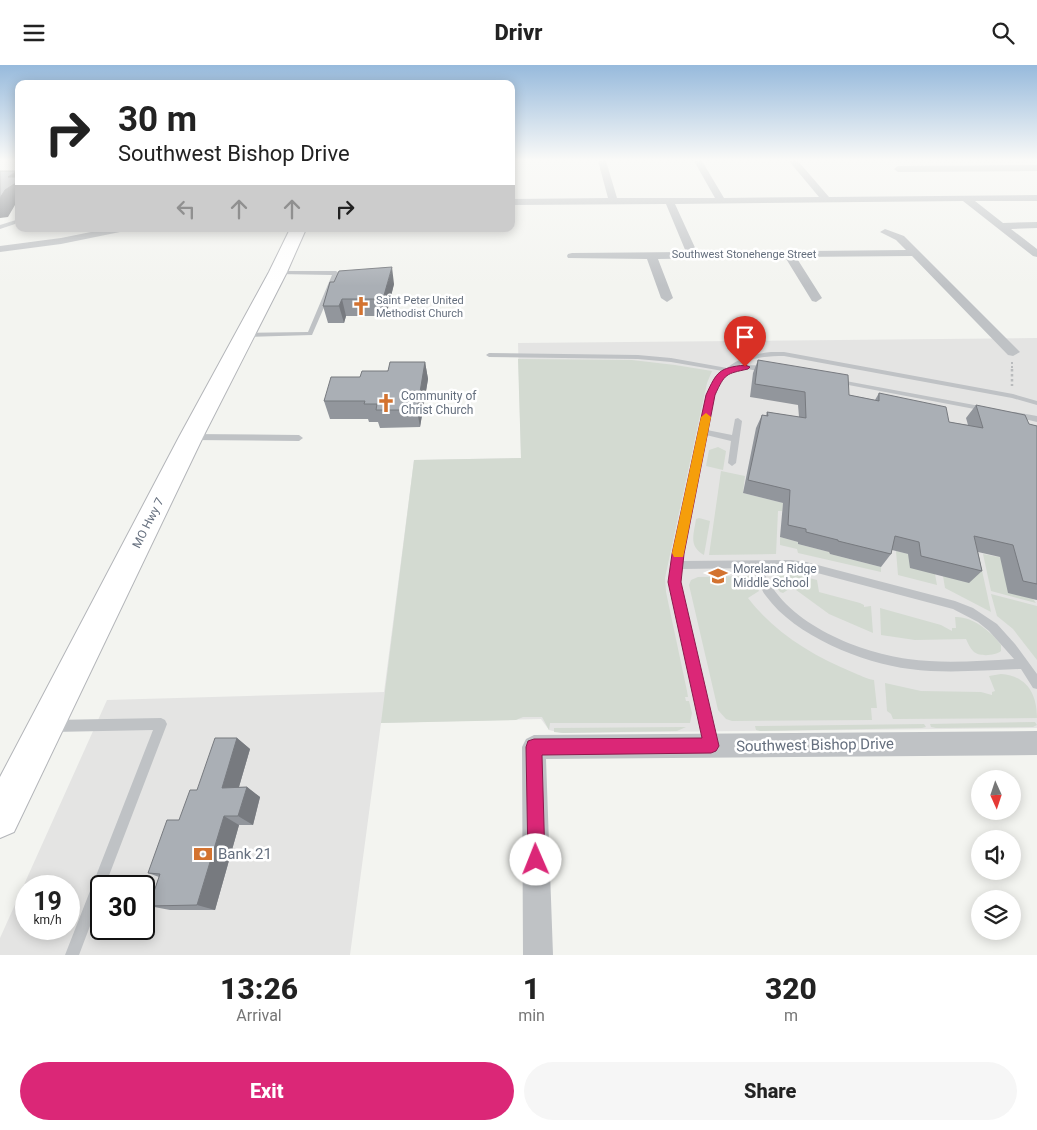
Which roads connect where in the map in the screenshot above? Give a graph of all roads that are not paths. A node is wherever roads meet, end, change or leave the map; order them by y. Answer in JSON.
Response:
{"nodes":[{"id":1,"x":669,"y":203,"type":"edge"},
{"id":2,"x":971,"y":203,"type":"edge"},
{"id":3,"x":15,"y":222,"type":"edge"},
{"id":4,"x":1037,"y":225,"type":"edge"},
{"id":5,"x":1001,"y":226,"type":"junction"},
{"id":6,"x":0,"y":227,"type":"edge"},
{"id":7,"x":107,"y":232,"type":"edge"},
{"id":8,"x":297,"y":232,"type":"edge"},
{"id":9,"x":885,"y":232,"type":"dead end"},
{"id":10,"x":0,"y":244,"type":"edge"},
{"id":11,"x":36,"y":244,"type":"junction"},
{"id":12,"x":0,"y":249,"type":"edge"},
{"id":13,"x":915,"y":253,"type":"junction"},
{"id":14,"x":788,"y":254,"type":"junction"},
{"id":15,"x":1037,"y":254,"type":"edge"},
{"id":16,"x":652,"y":255,"type":"junction"},
{"id":17,"x":693,"y":255,"type":"junction"},
{"id":18,"x":572,"y":256,"type":"dead end"},
{"id":19,"x":278,"y":272,"type":"junction"},
{"id":20,"x":667,"y":298,"type":"dead end"},
{"id":21,"x":816,"y":298,"type":"dead end"},
{"id":22,"x":244,"y":335,"type":"junction"},
{"id":23,"x":489,"y":355,"type":"dead end"},
{"id":24,"x":1012,"y":357,"type":"road end"},
{"id":25,"x":727,"y":370,"type":"junction"},
{"id":26,"x":778,"y":370,"type":"edge"},
{"id":27,"x":834,"y":381,"type":"edge"},
{"id":28,"x":1037,"y":403,"type":"edge"},
{"id":29,"x":990,"y":410,"type":"edge"},
{"id":30,"x":1010,"y":413,"type":"edge"},
{"id":31,"x":1037,"y":419,"type":"edge"},
{"id":32,"x":738,"y":421,"type":"dead end"},
{"id":33,"x":703,"y":432,"type":"junction"},
{"id":34,"x":191,"y":437,"type":"junction"},
{"id":35,"x":299,"y":438,"type":"dead end"},
{"id":36,"x":736,"y":439,"type":"junction"},
{"id":37,"x":732,"y":463,"type":"dead end"},
{"id":38,"x":756,"y":564,"type":"junction"},
{"id":39,"x":676,"y":565,"type":"junction"},
{"id":40,"x":1024,"y":664,"type":"junction"},
{"id":41,"x":1037,"y":684,"type":"edge"},
{"id":42,"x":46,"y":726,"type":"junction"},
{"id":43,"x":1037,"y":743,"type":"edge"},
{"id":44,"x":711,"y":746,"type":"junction"},
{"id":45,"x":0,"y":818,"type":"edge"},
{"id":46,"x":72,"y":955,"type":"edge"},
{"id":47,"x":538,"y":955,"type":"edge"}],
"edges":[{"from":1,"to":17,"type":"street"},
{"from":2,"to":5,"type":"street"},
{"from":3,"to":6,"type":"lane"},
{"from":4,"to":5,"type":"street"},
{"from":5,"to":15,"type":"street"},
{"from":7,"to":11,"type":"street"},
{"from":8,"to":19,"type":"main road","name":"MO Hwy 7"},
{"from":9,"to":13,"type":"street"},
{"from":10,"to":11,"type":"street"},
{"from":11,"to":12,"type":"street"},
{"from":13,"to":14,"type":"street","name":"Southwest Stonehenge Street"},
{"from":13,"to":24,"type":"street"},
{"from":14,"to":17,"type":"street","name":"Southwest Stonehenge Street"},
{"from":14,"to":21,"type":"street"},
{"from":16,"to":17,"type":"street","name":"Southwest Stonehenge Street"},
{"from":16,"to":18,"type":"street","name":"Southwest Stonehenge Street"},
{"from":16,"to":20,"type":"street"},
{"from":19,"to":22,"type":"main road","name":"MO Hwy 7"},
{"from":19,"to":22,"type":"lane"},
{"from":22,"to":34,"type":"main road","name":"MO Hwy 7"},
{"from":23,"to":25,"type":"lane"},
{"from":25,"to":26,"type":"lane"},
{"from":25,"to":28,"type":"lane"},
{"from":25,"to":33,"type":"lane"},
{"from":27,"to":29,"type":"lane"},
{"from":30,"to":31,"type":"lane"},
{"from":32,"to":36,"type":"lane"},
{"from":33,"to":36,"type":"lane"},
{"from":33,"to":39,"type":"lane"},
{"from":34,"to":35,"type":"lane"},
{"from":34,"to":42,"type":"main road","name":"MO Hwy 7"},
{"from":36,"to":37,"type":"lane"},
{"from":38,"to":39,"type":"lane"},
{"from":38,"to":40,"type":"lane"},
{"from":38,"to":40,"type":"lane"},
{"from":39,"to":44,"type":"lane"},
{"from":40,"to":41,"type":"lane"},
{"from":42,"to":45,"type":"main road","name":"MO Hwy 7"},
{"from":42,"to":46,"type":"lane"},
{"from":43,"to":44,"type":"street","name":"Southwest Bishop Drive"},
{"from":44,"to":47,"type":"street","name":"Southwest Bishop Drive"}]}
